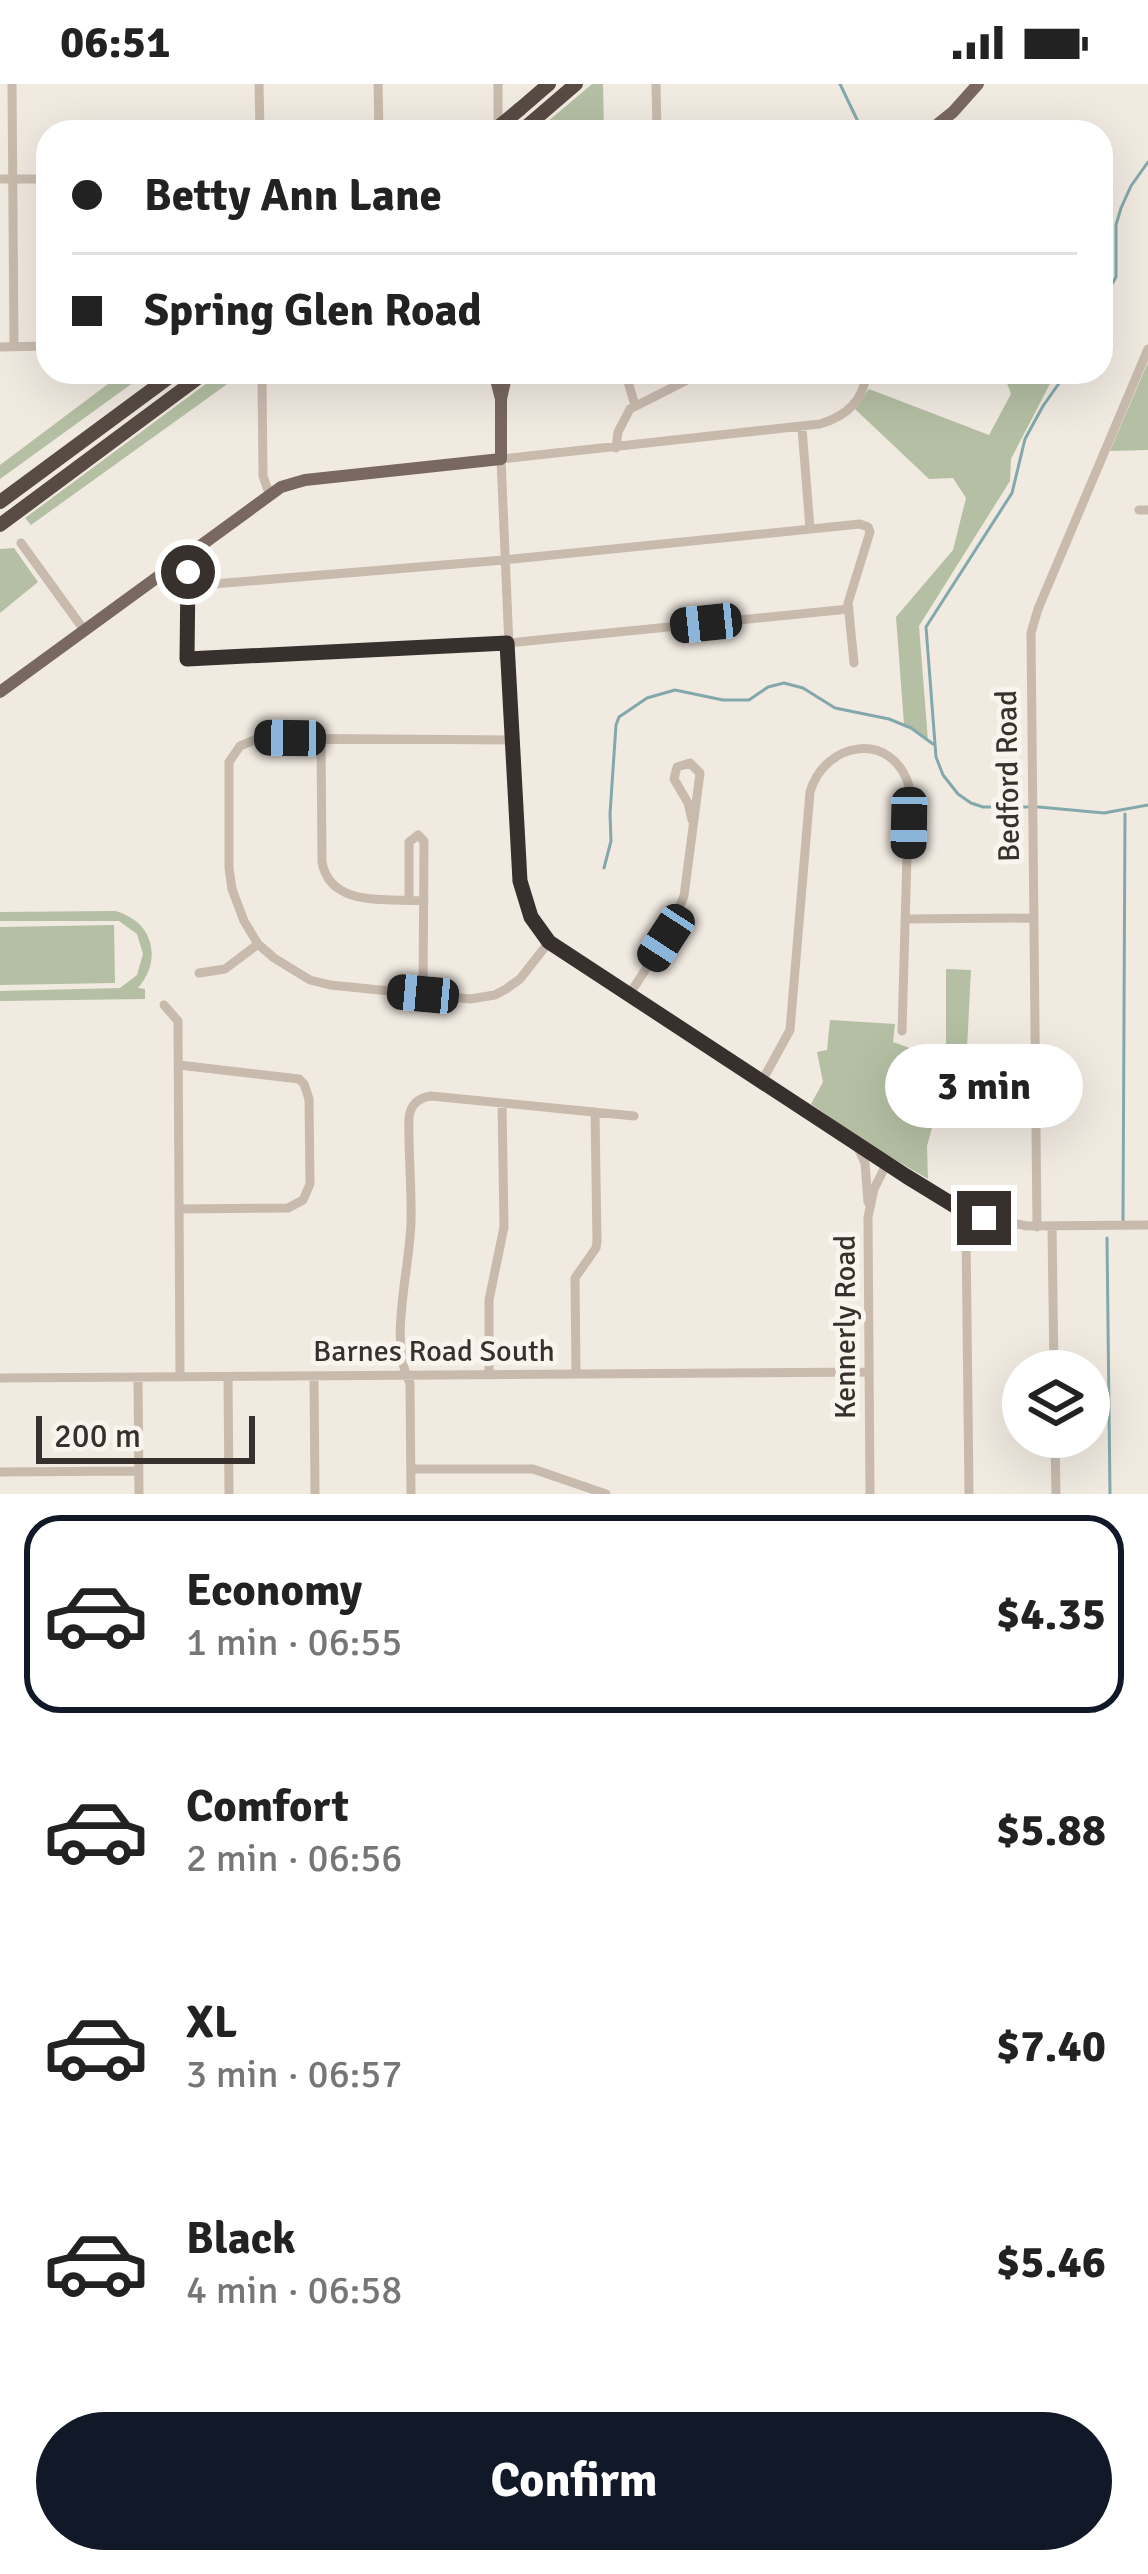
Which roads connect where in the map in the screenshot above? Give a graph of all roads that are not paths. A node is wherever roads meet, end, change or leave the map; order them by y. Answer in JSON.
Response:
{"nodes":[{"id":1,"x":12,"y":84,"type":"edge"},
{"id":2,"x":260,"y":84,"type":"edge"},
{"id":3,"x":378,"y":84,"type":"edge"},
{"id":4,"x":498,"y":84,"type":"edge"},
{"id":5,"x":549,"y":84,"type":"edge"},
{"id":6,"x":576,"y":84,"type":"edge"},
{"id":7,"x":656,"y":84,"type":"edge"},
{"id":8,"x":978,"y":84,"type":"edge"},
{"id":9,"x":260,"y":120,"type":"edge"},
{"id":10,"x":379,"y":120,"type":"edge"},
{"id":11,"x":496,"y":120,"type":"edge"},
{"id":12,"x":508,"y":120,"type":"edge"},
{"id":13,"x":534,"y":120,"type":"edge"},
{"id":14,"x":657,"y":120,"type":"edge"},
{"id":15,"x":943,"y":120,"type":"edge"},
{"id":16,"x":36,"y":178,"type":"edge"},
{"id":17,"x":6,"y":179,"type":"edge"},
{"id":18,"x":0,"y":346,"type":"edge"},
{"id":19,"x":14,"y":346,"type":"junction"},
{"id":20,"x":36,"y":346,"type":"edge"},
{"id":21,"x":1148,"y":349,"type":"edge"},
{"id":22,"x":160,"y":384,"type":"edge"},
{"id":23,"x":190,"y":384,"type":"edge"},
{"id":24,"x":262,"y":384,"type":"edge"},
{"id":25,"x":498,"y":384,"type":"edge"},
{"id":26,"x":505,"y":384,"type":"edge"},
{"id":27,"x":629,"y":384,"type":"edge"},
{"id":28,"x":678,"y":384,"type":"edge"},
{"id":29,"x":864,"y":384,"type":"edge"},
{"id":30,"x":502,"y":399,"type":"junction"},
{"id":31,"x":635,"y":405,"type":"junction"},
{"id":32,"x":802,"y":428,"type":"junction"},
{"id":33,"x":616,"y":448,"type":"junction"},
{"id":34,"x":501,"y":459,"type":"junction"},
{"id":35,"x":269,"y":493,"type":"junction"},
{"id":36,"x":0,"y":502,"type":"edge"},
{"id":37,"x":0,"y":525,"type":"edge"},
{"id":38,"x":810,"y":529,"type":"junction"},
{"id":39,"x":21,"y":543,"type":"dead end"},
{"id":40,"x":181,"y":558,"type":"junction"},
{"id":41,"x":504,"y":560,"type":"junction"},
{"id":42,"x":189,"y":586,"type":"junction"},
{"id":43,"x":848,"y":609,"type":"junction"},
{"id":44,"x":85,"y":630,"type":"junction"},
{"id":45,"x":507,"y":643,"type":"junction"},
{"id":46,"x":854,"y":663,"type":"dead end"},
{"id":47,"x":0,"y":692,"type":"edge"},
{"id":48,"x":321,"y":739,"type":"junction"},
{"id":49,"x":512,"y":740,"type":"junction"},
{"id":50,"x":692,"y":820,"type":"junction"},
{"id":51,"x":409,"y":900,"type":"junction"},
{"id":52,"x":424,"y":901,"type":"junction"},
{"id":53,"x":1034,"y":918,"type":"junction"},
{"id":54,"x":905,"y":919,"type":"junction"},
{"id":55,"x":549,"y":942,"type":"junction"},
{"id":56,"x":258,"y":944,"type":"junction"},
{"id":57,"x":200,"y":974,"type":"dead end"},
{"id":58,"x":423,"y":994,"type":"junction"},
{"id":59,"x":628,"y":995,"type":"junction"},
{"id":60,"x":164,"y":1005,"type":"dead end"},
{"id":61,"x":902,"y":1030,"type":"dead end"},
{"id":62,"x":178,"y":1065,"type":"junction"},
{"id":63,"x":762,"y":1081,"type":"junction"},
{"id":64,"x":502,"y":1103,"type":"junction"},
{"id":65,"x":596,"y":1112,"type":"junction"},
{"id":66,"x":634,"y":1116,"type":"dead end"},
{"id":67,"x":856,"y":1144,"type":"junction"},
{"id":68,"x":886,"y":1163,"type":"junction"},
{"id":69,"x":179,"y":1209,"type":"junction"},
{"id":70,"x":868,"y":1214,"type":"junction"},
{"id":71,"x":968,"y":1214,"type":"junction"},
{"id":72,"x":1148,"y":1225,"type":"edge"},
{"id":73,"x":1037,"y":1227,"type":"junction"},
{"id":74,"x":1052,"y":1227,"type":"junction"},
{"id":75,"x":1054,"y":1350,"type":"edge"},
{"id":76,"x":868,"y":1372,"type":"junction"},
{"id":77,"x":576,"y":1374,"type":"junction"},
{"id":78,"x":406,"y":1375,"type":"junction"},
{"id":79,"x":489,"y":1375,"type":"junction"},
{"id":80,"x":314,"y":1376,"type":"junction"},
{"id":81,"x":138,"y":1377,"type":"junction"},
{"id":82,"x":180,"y":1377,"type":"junction"},
{"id":83,"x":228,"y":1377,"type":"junction"},
{"id":84,"x":0,"y":1378,"type":"edge"},
{"id":85,"x":1055,"y":1458,"type":"edge"},
{"id":86,"x":411,"y":1468,"type":"junction"},
{"id":87,"x":139,"y":1471,"type":"junction"},
{"id":88,"x":0,"y":1472,"type":"edge"},
{"id":89,"x":139,"y":1494,"type":"edge"},
{"id":90,"x":229,"y":1494,"type":"edge"},
{"id":91,"x":315,"y":1494,"type":"edge"},
{"id":92,"x":411,"y":1494,"type":"edge"},
{"id":93,"x":606,"y":1494,"type":"edge"},
{"id":94,"x":870,"y":1494,"type":"edge"},
{"id":95,"x":969,"y":1494,"type":"edge"},
{"id":96,"x":1056,"y":1494,"type":"edge"}],
"edges":[{"from":1,"to":17,"type":"street"},
{"from":2,"to":9,"type":"street"},
{"from":3,"to":10,"type":"street"},
{"from":4,"to":11,"type":"street"},
{"from":5,"to":12,"type":"highway","bridge":true},
{"from":6,"to":13,"type":"highway"},
{"from":7,"to":14,"type":"street"},
{"from":8,"to":15,"type":"main road"},
{"from":16,"to":17,"type":"street"},
{"from":17,"to":19,"type":"street"},
{"from":18,"to":19,"type":"street"},
{"from":19,"to":20,"type":"street"},
{"from":21,"to":53,"type":"street","name":"Bedford Road"},
{"from":22,"to":36,"type":"highway"},
{"from":23,"to":37,"type":"highway"},
{"from":24,"to":35,"type":"street"},
{"from":25,"to":30,"type":"main road"},
{"from":26,"to":30,"type":"main road"},
{"from":27,"to":31,"type":"street"},
{"from":28,"to":31,"type":"street"},
{"from":29,"to":32,"type":"street"},
{"from":30,"to":34,"type":"main road"},
{"from":31,"to":33,"type":"street"},
{"from":32,"to":33,"type":"street"},
{"from":32,"to":38,"type":"street"},
{"from":33,"to":34,"type":"street"},
{"from":34,"to":35,"type":"main road"},
{"from":34,"to":41,"type":"street"},
{"from":35,"to":40,"type":"main road"},
{"from":38,"to":41,"type":"street"},
{"from":38,"to":43,"type":"street"},
{"from":39,"to":44,"type":"street"},
{"from":40,"to":42,"type":"street"},
{"from":40,"to":44,"type":"main road"},
{"from":41,"to":42,"type":"street"},
{"from":41,"to":45,"type":"street"},
{"from":42,"to":45,"type":"street"},
{"from":43,"to":45,"type":"street"},
{"from":43,"to":46,"type":"street"},
{"from":44,"to":47,"type":"main road"},
{"from":45,"to":49,"type":"street"},
{"from":48,"to":49,"type":"street"},
{"from":48,"to":51,"type":"street"},
{"from":48,"to":56,"type":"street"},
{"from":49,"to":55,"type":"street"},
{"from":50,"to":50,"type":"street"},
{"from":50,"to":59,"type":"street"},
{"from":51,"to":52,"type":"street"},
{"from":51,"to":52,"type":"street"},
{"from":52,"to":58,"type":"street"},
{"from":53,"to":54,"type":"street"},
{"from":53,"to":73,"type":"street","name":"Bedford Road"},
{"from":54,"to":61,"type":"street"},
{"from":54,"to":63,"type":"street"},
{"from":55,"to":58,"type":"street"},
{"from":55,"to":59,"type":"street"},
{"from":56,"to":57,"type":"street"},
{"from":56,"to":58,"type":"street"},
{"from":59,"to":63,"type":"street"},
{"from":60,"to":62,"type":"street"},
{"from":62,"to":69,"type":"street"},
{"from":62,"to":69,"type":"street"},
{"from":63,"to":67,"type":"street"},
{"from":64,"to":65,"type":"street"},
{"from":64,"to":78,"type":"street"},
{"from":64,"to":79,"type":"street"},
{"from":65,"to":66,"type":"street"},
{"from":65,"to":77,"type":"street"},
{"from":67,"to":68,"type":"street"},
{"from":67,"to":70,"type":"street"},
{"from":68,"to":70,"type":"street","name":"Kennerly Road"},
{"from":68,"to":71,"type":"street"},
{"from":69,"to":82,"type":"street"},
{"from":70,"to":76,"type":"street","name":"Kennerly Road"},
{"from":71,"to":73,"type":"street"},
{"from":71,"to":95,"type":"street"},
{"from":72,"to":74,"type":"street"},
{"from":73,"to":74,"type":"street"},
{"from":74,"to":75,"type":"street"},
{"from":76,"to":77,"type":"street","name":"Barnes Road South"},
{"from":76,"to":94,"type":"street","name":"Kennerly Road"},
{"from":77,"to":79,"type":"street","name":"Barnes Road South"},
{"from":78,"to":79,"type":"street","name":"Barnes Road South"},
{"from":78,"to":80,"type":"street","name":"Barnes Road South"},
{"from":78,"to":86,"type":"street"},
{"from":80,"to":83,"type":"street","name":"Barnes Road South"},
{"from":80,"to":91,"type":"street"},
{"from":81,"to":82,"type":"street","name":"Barnes Road South"},
{"from":81,"to":84,"type":"street","name":"Barnes Road South"},
{"from":81,"to":87,"type":"street"},
{"from":82,"to":83,"type":"street","name":"Barnes Road South"},
{"from":83,"to":90,"type":"street"},
{"from":85,"to":96,"type":"street"},
{"from":86,"to":92,"type":"street"},
{"from":86,"to":93,"type":"street"},
{"from":87,"to":88,"type":"street"},
{"from":87,"to":89,"type":"street"}]}
